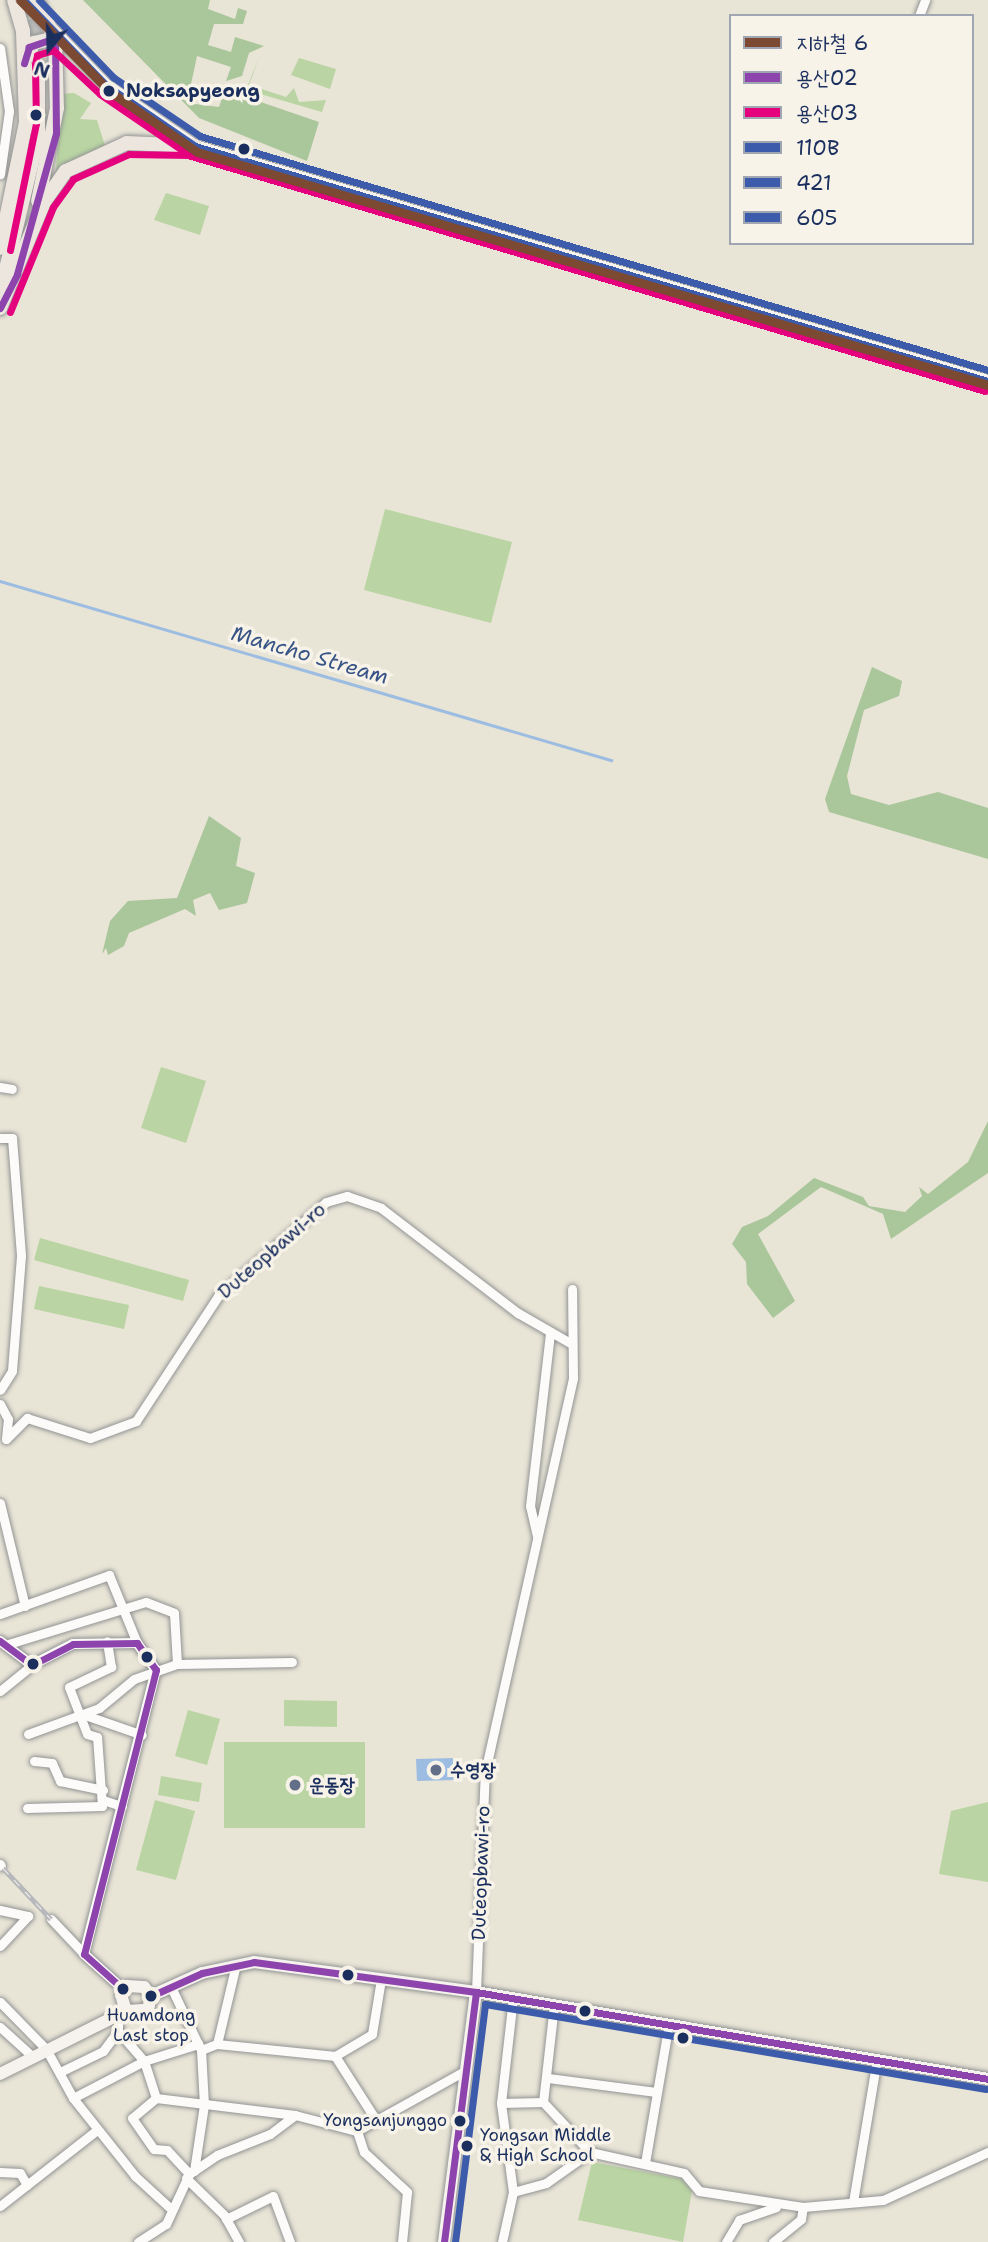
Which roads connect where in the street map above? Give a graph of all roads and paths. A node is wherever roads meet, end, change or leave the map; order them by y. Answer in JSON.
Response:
{"nodes":[{"id":1,"x":14,"y":0,"type":"edge"},
{"id":2,"x":24,"y":0,"type":"edge"},
{"id":3,"x":36,"y":0,"type":"edge"},
{"id":4,"x":55,"y":38,"type":"junction"},
{"id":5,"x":0,"y":48,"type":"edge"},
{"id":6,"x":31,"y":64,"type":"junction"},
{"id":7,"x":195,"y":146,"type":"junction"},
{"id":8,"x":0,"y":174,"type":"edge"},
{"id":9,"x":0,"y":248,"type":"edge"},
{"id":10,"x":17,"y":274,"type":"junction"},
{"id":11,"x":0,"y":294,"type":"edge"},
{"id":12,"x":0,"y":308,"type":"edge"},
{"id":13,"x":988,"y":381,"type":"edge"},
{"id":14,"x":0,"y":1087,"type":"edge"},
{"id":15,"x":12,"y":1089,"type":"dead end"},
{"id":16,"x":0,"y":1138,"type":"edge"},
{"id":17,"x":572,"y":1289,"type":"dead end"},
{"id":18,"x":550,"y":1332,"type":"junction"},
{"id":19,"x":572,"y":1344,"type":"junction"},
{"id":20,"x":0,"y":1390,"type":"edge"},
{"id":21,"x":0,"y":1404,"type":"edge"},
{"id":22,"x":3,"y":1439,"type":"edge"},
{"id":23,"x":0,"y":1503,"type":"edge"},
{"id":24,"x":538,"y":1541,"type":"junction"},
{"id":25,"x":25,"y":1606,"type":"junction"},
{"id":26,"x":118,"y":1608,"type":"junction"},
{"id":27,"x":0,"y":1614,"type":"edge"},
{"id":28,"x":107,"y":1641,"type":"junction"},
{"id":29,"x":3,"y":1643,"type":"edge"},
{"id":30,"x":137,"y":1643,"type":"junction"},
{"id":31,"x":292,"y":1662,"type":"dead end"},
{"id":32,"x":177,"y":1664,"type":"junction"},
{"id":33,"x":32,"y":1665,"type":"junction"},
{"id":34,"x":156,"y":1670,"type":"junction"},
{"id":35,"x":0,"y":1691,"type":"edge"},
{"id":36,"x":80,"y":1714,"type":"junction"},
{"id":37,"x":29,"y":1734,"type":"dead end"},
{"id":38,"x":142,"y":1735,"type":"junction"},
{"id":39,"x":34,"y":1761,"type":"dead end"},
{"id":40,"x":103,"y":1795,"type":"junction"},
{"id":41,"x":122,"y":1806,"type":"junction"},
{"id":42,"x":27,"y":1808,"type":"dead end"},
{"id":43,"x":0,"y":1910,"type":"edge"},
{"id":44,"x":51,"y":1919,"type":"dead end"},
{"id":45,"x":0,"y":1946,"type":"edge"},
{"id":46,"x":84,"y":1954,"type":"junction"},
{"id":47,"x":236,"y":1964,"type":"junction"},
{"id":48,"x":380,"y":1979,"type":"junction"},
{"id":49,"x":172,"y":1987,"type":"junction"},
{"id":50,"x":124,"y":1990,"type":"junction"},
{"id":51,"x":476,"y":1992,"type":"junction"},
{"id":52,"x":151,"y":1996,"type":"junction"},
{"id":53,"x":513,"y":1998,"type":"junction"},
{"id":54,"x":0,"y":2003,"type":"edge"},
{"id":55,"x":554,"y":2005,"type":"junction"},
{"id":56,"x":122,"y":2012,"type":"junction"},
{"id":57,"x":669,"y":2024,"type":"junction"},
{"id":58,"x":0,"y":2027,"type":"edge"},
{"id":59,"x":118,"y":2031,"type":"junction"},
{"id":60,"x":217,"y":2044,"type":"junction"},
{"id":61,"x":200,"y":2047,"type":"junction"},
{"id":62,"x":46,"y":2049,"type":"junction"},
{"id":63,"x":335,"y":2056,"type":"junction"},
{"id":64,"x":33,"y":2057,"type":"junction"},
{"id":65,"x":877,"y":2059,"type":"junction"},
{"id":66,"x":144,"y":2061,"type":"junction"},
{"id":67,"x":466,"y":2070,"type":"junction"},
{"id":68,"x":60,"y":2072,"type":"junction"},
{"id":69,"x":0,"y":2074,"type":"edge"},
{"id":70,"x":548,"y":2078,"type":"junction"},
{"id":71,"x":988,"y":2079,"type":"edge"},
{"id":72,"x":656,"y":2092,"type":"junction"},
{"id":73,"x":73,"y":2098,"type":"junction"},
{"id":74,"x":156,"y":2098,"type":"junction"},
{"id":75,"x":205,"y":2099,"type":"junction"},
{"id":76,"x":543,"y":2102,"type":"junction"},
{"id":77,"x":501,"y":2103,"type":"junction"},
{"id":78,"x":295,"y":2115,"type":"junction"},
{"id":79,"x":376,"y":2120,"type":"junction"},
{"id":80,"x":97,"y":2130,"type":"junction"},
{"id":81,"x":357,"y":2131,"type":"junction"},
{"id":82,"x":988,"y":2151,"type":"edge"},
{"id":83,"x":590,"y":2152,"type":"junction"},
{"id":84,"x":645,"y":2163,"type":"junction"},
{"id":85,"x":0,"y":2172,"type":"edge"},
{"id":86,"x":190,"y":2174,"type":"junction"},
{"id":87,"x":27,"y":2185,"type":"junction"},
{"id":88,"x":513,"y":2192,"type":"junction"},
{"id":89,"x":853,"y":2202,"type":"junction"},
{"id":90,"x":0,"y":2206,"type":"edge"},
{"id":91,"x":777,"y":2206,"type":"junction"},
{"id":92,"x":169,"y":2207,"type":"junction"},
{"id":93,"x":803,"y":2207,"type":"junction"},
{"id":94,"x":226,"y":2219,"type":"junction"},
{"id":95,"x":138,"y":2242,"type":"edge"},
{"id":96,"x":239,"y":2242,"type":"edge"},
{"id":97,"x":290,"y":2242,"type":"edge"},
{"id":98,"x":402,"y":2242,"type":"edge"},
{"id":99,"x":444,"y":2242,"type":"edge"},
{"id":100,"x":502,"y":2242,"type":"edge"},
{"id":101,"x":726,"y":2242,"type":"edge"},
{"id":102,"x":774,"y":2242,"type":"edge"}],
"edges":[{"from":1,"to":6,"type":"main road"},
{"from":2,"to":4,"type":"main road"},
{"from":3,"to":4,"type":"main road"},
{"from":4,"to":6,"type":"main road"},
{"from":4,"to":7,"type":"main road"},
{"from":4,"to":10,"type":"main road"},
{"from":5,"to":8,"type":"street"},
{"from":6,"to":9,"type":"main road"},
{"from":6,"to":11,"type":"main road"},
{"from":7,"to":10,"type":"main road"},
{"from":7,"to":13,"type":"main road"},
{"from":10,"to":12,"type":"main road"},
{"from":14,"to":15,"type":"street"},
{"from":16,"to":20,"type":"street"},
{"from":17,"to":19,"type":"street","name":"Duteopbawi-ro"},
{"from":18,"to":19,"type":"street","name":"Duteopbawi-ro"},
{"from":18,"to":22,"type":"street","name":"Duteopbawi-ro"},
{"from":18,"to":24,"type":"street"},
{"from":19,"to":24,"type":"street","name":"Duteopbawi-ro"},
{"from":21,"to":22,"type":"street"},
{"from":23,"to":25,"type":"street"},
{"from":24,"to":51,"type":"street","name":"Duteopbawi-ro"},
{"from":25,"to":26,"type":"street"},
{"from":25,"to":27,"type":"street"},
{"from":26,"to":29,"type":"street"},
{"from":26,"to":30,"type":"street"},
{"from":26,"to":32,"type":"street"},
{"from":28,"to":30,"type":"street"},
{"from":28,"to":33,"type":"street"},
{"from":28,"to":36,"type":"street"},
{"from":29,"to":33,"type":"street"},
{"from":30,"to":34,"type":"street"},
{"from":31,"to":32,"type":"street"},
{"from":32,"to":34,"type":"street"},
{"from":33,"to":35,"type":"street"},
{"from":34,"to":36,"type":"street"},
{"from":34,"to":38,"type":"street"},
{"from":36,"to":37,"type":"street"},
{"from":36,"to":38,"type":"street"},
{"from":36,"to":40,"type":"street"},
{"from":38,"to":41,"type":"street"},
{"from":39,"to":40,"type":"street"},
{"from":40,"to":41,"type":"street"},
{"from":40,"to":42,"type":"street"},
{"from":41,"to":46,"type":"street"},
{"from":43,"to":45,"type":"street"},
{"from":44,"to":46,"type":"street"},
{"from":46,"to":50,"type":"street"},
{"from":47,"to":48,"type":"main road"},
{"from":47,"to":49,"type":"main road"},
{"from":47,"to":60,"type":"street"},
{"from":48,"to":51,"type":"main road"},
{"from":48,"to":63,"type":"street"},
{"from":49,"to":52,"type":"main road"},
{"from":49,"to":61,"type":"street"},
{"from":50,"to":52,"type":"main road"},
{"from":50,"to":56,"type":"main road"},
{"from":51,"to":53,"type":"main road"},
{"from":51,"to":67,"type":"main road"},
{"from":52,"to":56,"type":"main road"},
{"from":53,"to":55,"type":"main road"},
{"from":53,"to":77,"type":"street"},
{"from":54,"to":62,"type":"street"},
{"from":55,"to":57,"type":"main road"},
{"from":55,"to":70,"type":"street"},
{"from":56,"to":59,"type":"street"},
{"from":56,"to":62,"type":"main road"},
{"from":57,"to":65,"type":"main road"},
{"from":57,"to":72,"type":"street"},
{"from":58,"to":64,"type":"street"},
{"from":59,"to":66,"type":"street"},
{"from":59,"to":68,"type":"street"},
{"from":60,"to":61,"type":"street"},
{"from":60,"to":63,"type":"street"},
{"from":61,"to":66,"type":"street"},
{"from":61,"to":75,"type":"street"},
{"from":62,"to":64,"type":"main road"},
{"from":62,"to":68,"type":"street"},
{"from":63,"to":79,"type":"street"},
{"from":64,"to":69,"type":"main road"},
{"from":65,"to":71,"type":"main road"},
{"from":65,"to":89,"type":"street"},
{"from":66,"to":73,"type":"street"},
{"from":66,"to":74,"type":"street"},
{"from":67,"to":79,"type":"street"},
{"from":67,"to":99,"type":"main road"},
{"from":68,"to":73,"type":"street"},
{"from":70,"to":72,"type":"street"},
{"from":70,"to":76,"type":"street"},
{"from":72,"to":84,"type":"street"},
{"from":73,"to":80,"type":"street"},
{"from":74,"to":75,"type":"street"},
{"from":74,"to":86,"type":"street"},
{"from":75,"to":78,"type":"street"},
{"from":75,"to":86,"type":"street"},
{"from":76,"to":77,"type":"street"},
{"from":76,"to":83,"type":"street"},
{"from":77,"to":88,"type":"street"},
{"from":78,"to":81,"type":"street"},
{"from":78,"to":86,"type":"street"},
{"from":79,"to":81,"type":"street"},
{"from":80,"to":87,"type":"street"},
{"from":80,"to":92,"type":"street"},
{"from":81,"to":98,"type":"street"},
{"from":82,"to":89,"type":"street"},
{"from":83,"to":84,"type":"street"},
{"from":83,"to":88,"type":"street"},
{"from":84,"to":91,"type":"street"},
{"from":85,"to":87,"type":"street"},
{"from":86,"to":92,"type":"street"},
{"from":86,"to":94,"type":"street"},
{"from":87,"to":90,"type":"street"},
{"from":88,"to":100,"type":"street"},
{"from":89,"to":93,"type":"street"},
{"from":91,"to":93,"type":"street"},
{"from":91,"to":101,"type":"street"},
{"from":92,"to":95,"type":"street"},
{"from":93,"to":102,"type":"street"},
{"from":94,"to":96,"type":"street"},
{"from":94,"to":97,"type":"street"}]}
